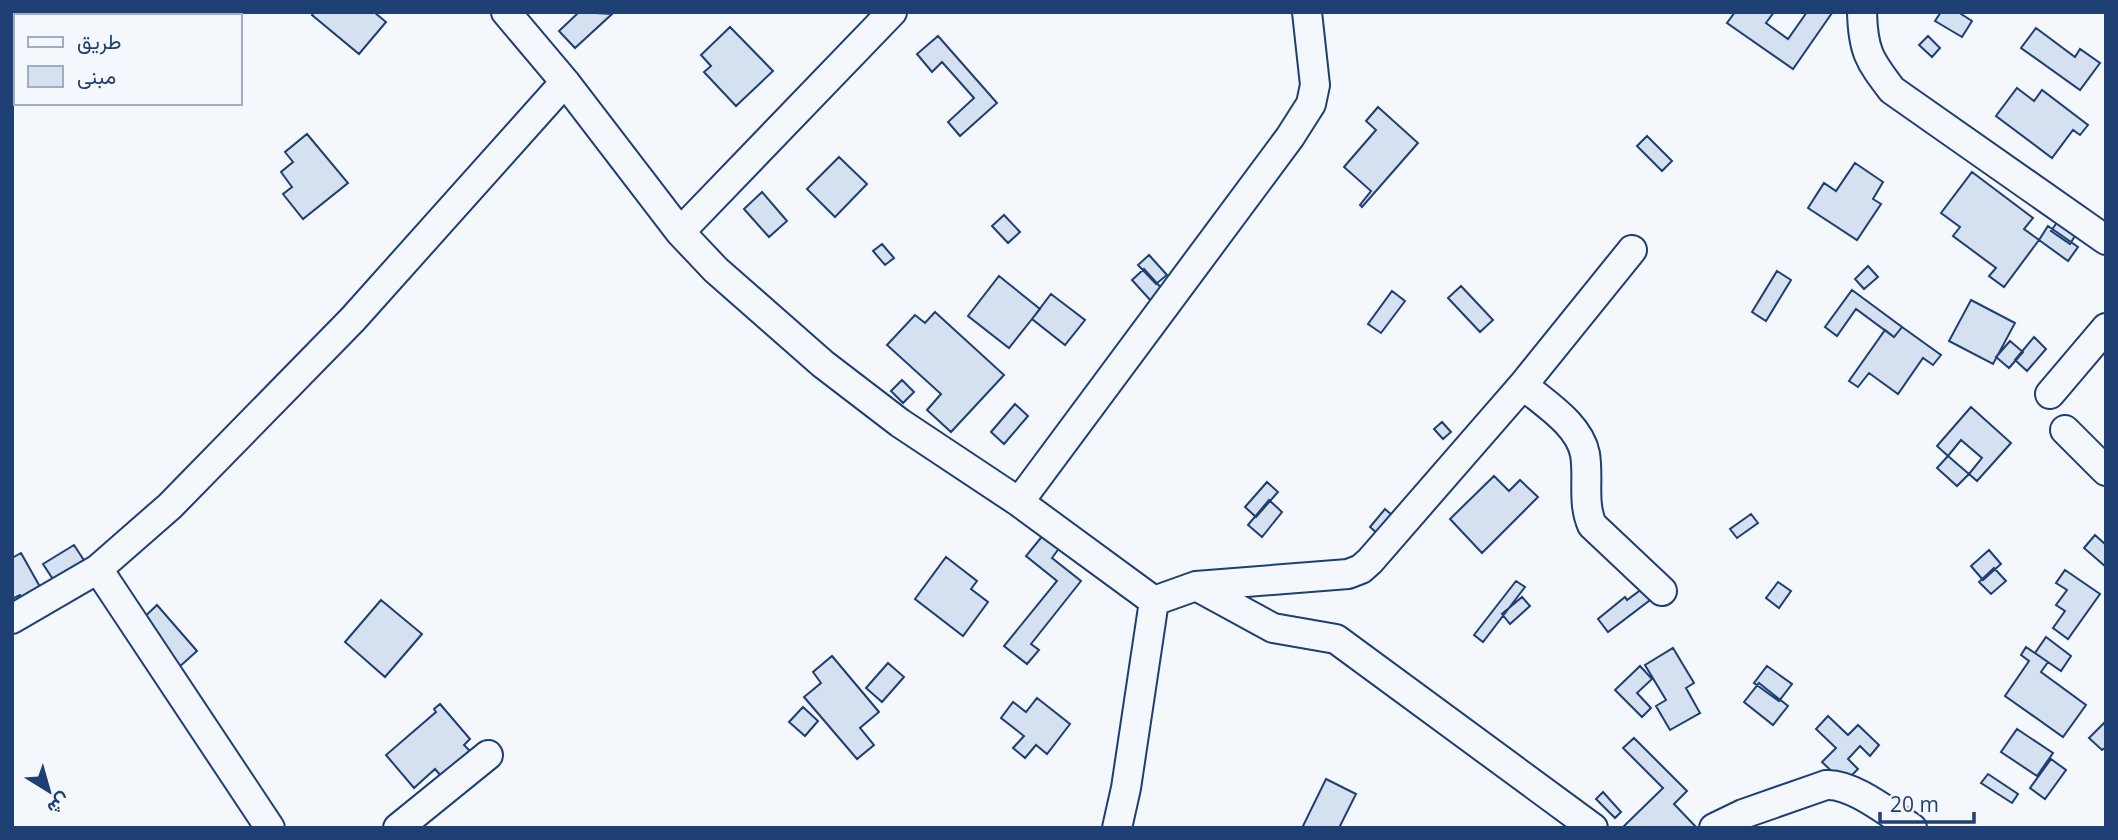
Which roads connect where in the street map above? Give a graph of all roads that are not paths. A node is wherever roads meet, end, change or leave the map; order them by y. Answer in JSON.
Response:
{"nodes":[{"id":1,"x":506,"y":12,"type":"edge"},
{"id":2,"x":892,"y":12,"type":"edge"},
{"id":3,"x":1307,"y":12,"type":"edge"},
{"id":4,"x":1862,"y":12,"type":"edge"},
{"id":5,"x":565,"y":82,"type":"junction"},
{"id":6,"x":680,"y":232,"type":"junction"},
{"id":7,"x":2106,"y":240,"type":"edge"},
{"id":8,"x":1632,"y":250,"type":"dead end"},
{"id":9,"x":2106,"y":328,"type":"edge"},
{"id":10,"x":1523,"y":385,"type":"junction"},
{"id":11,"x":2050,"y":394,"type":"dead end"},
{"id":12,"x":2065,"y":430,"type":"dead end"},
{"id":13,"x":2106,"y":471,"type":"edge"},
{"id":14,"x":1019,"y":502,"type":"junction"},
{"id":15,"x":98,"y":569,"type":"junction"},
{"id":16,"x":1196,"y":586,"type":"junction"},
{"id":17,"x":1662,"y":591,"type":"dead end"},
{"id":18,"x":1154,"y":601,"type":"junction"},
{"id":19,"x":12,"y":619,"type":"edge"},
{"id":20,"x":488,"y":755,"type":"dead end"},
{"id":21,"x":270,"y":828,"type":"edge"},
{"id":22,"x":398,"y":828,"type":"edge"},
{"id":23,"x":1117,"y":828,"type":"edge"},
{"id":24,"x":1593,"y":828,"type":"edge"},
{"id":25,"x":1714,"y":828,"type":"edge"},
{"id":26,"x":1912,"y":828,"type":"edge"}],
"edges":[{"from":1,"to":5,"type":"street"},
{"from":2,"to":6,"type":"street"},
{"from":3,"to":14,"type":"street"},
{"from":4,"to":7,"type":"street"},
{"from":5,"to":6,"type":"street"},
{"from":5,"to":15,"type":"street"},
{"from":6,"to":14,"type":"street"},
{"from":8,"to":10,"type":"street"},
{"from":9,"to":11,"type":"street"},
{"from":10,"to":16,"type":"street"},
{"from":10,"to":17,"type":"street"},
{"from":12,"to":13,"type":"street"},
{"from":14,"to":18,"type":"street"},
{"from":15,"to":19,"type":"street"},
{"from":15,"to":21,"type":"street"},
{"from":16,"to":18,"type":"street"},
{"from":16,"to":24,"type":"street"},
{"from":18,"to":23,"type":"street"},
{"from":20,"to":22,"type":"street"},
{"from":25,"to":26,"type":"street"}]}
